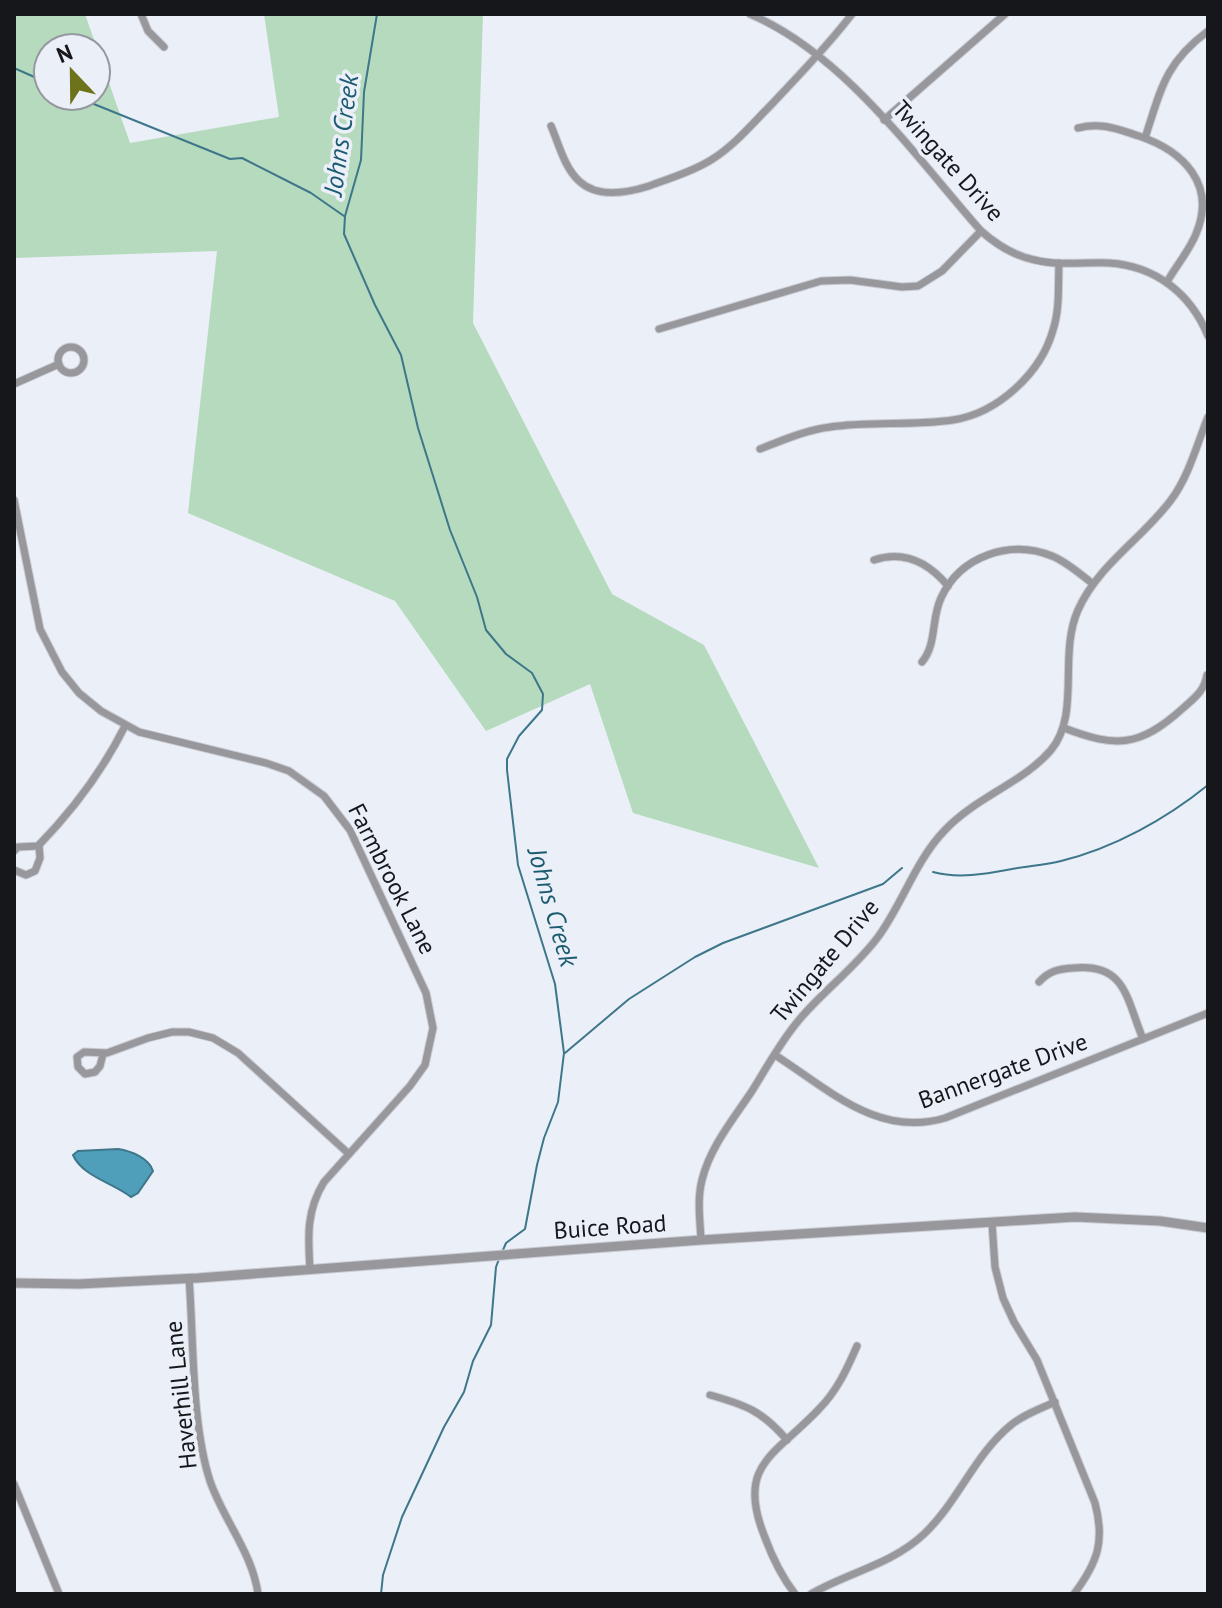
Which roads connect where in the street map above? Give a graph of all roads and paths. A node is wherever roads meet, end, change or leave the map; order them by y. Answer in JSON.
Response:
{"nodes":[{"id":1,"x":141,"y":14,"type":"edge"},
{"id":2,"x":750,"y":14,"type":"edge"},
{"id":3,"x":852,"y":14,"type":"edge"},
{"id":4,"x":1005,"y":14,"type":"edge"},
{"id":5,"x":1208,"y":31,"type":"edge"},
{"id":6,"x":164,"y":47,"type":"dead end"},
{"id":7,"x":818,"y":54,"type":"junction"},
{"id":8,"x":884,"y":120,"type":"junction"},
{"id":9,"x":551,"y":126,"type":"dead end"},
{"id":10,"x":1078,"y":128,"type":"dead end"},
{"id":11,"x":1145,"y":138,"type":"junction"},
{"id":12,"x":981,"y":231,"type":"junction"},
{"id":13,"x":1059,"y":263,"type":"junction"},
{"id":14,"x":1167,"y":282,"type":"junction"},
{"id":15,"x":659,"y":329,"type":"dead end"},
{"id":16,"x":1208,"y":336,"type":"edge"},
{"id":17,"x":59,"y":364,"type":"dead end"},
{"id":18,"x":14,"y":384,"type":"edge"},
{"id":19,"x":1208,"y":417,"type":"edge"},
{"id":20,"x":760,"y":449,"type":"dead end"},
{"id":21,"x":14,"y":500,"type":"edge"},
{"id":22,"x":874,"y":560,"type":"dead end"},
{"id":23,"x":1093,"y":584,"type":"junction"},
{"id":24,"x":948,"y":586,"type":"junction"},
{"id":25,"x":922,"y":662,"type":"dead end"},
{"id":26,"x":1207,"y":675,"type":"edge"},
{"id":27,"x":125,"y":726,"type":"junction"},
{"id":28,"x":1064,"y":728,"type":"junction"},
{"id":29,"x":39,"y":845,"type":"junction"},
{"id":30,"x":14,"y":851,"type":"edge"},
{"id":31,"x":14,"y":870,"type":"edge"},
{"id":32,"x":1039,"y":982,"type":"dead end"},
{"id":33,"x":1208,"y":1013,"type":"edge"},
{"id":34,"x":1143,"y":1039,"type":"junction"},
{"id":35,"x":103,"y":1054,"type":"dead end"},
{"id":36,"x":775,"y":1055,"type":"junction"},
{"id":37,"x":349,"y":1154,"type":"junction"},
{"id":38,"x":992,"y":1223,"type":"junction"},
{"id":39,"x":1208,"y":1228,"type":"edge"},
{"id":40,"x":701,"y":1240,"type":"junction"},
{"id":41,"x":310,"y":1270,"type":"junction"},
{"id":42,"x":189,"y":1278,"type":"junction"},
{"id":43,"x":14,"y":1283,"type":"edge"},
{"id":44,"x":857,"y":1346,"type":"dead end"},
{"id":45,"x":710,"y":1395,"type":"dead end"},
{"id":46,"x":1055,"y":1402,"type":"junction"},
{"id":47,"x":787,"y":1440,"type":"junction"},
{"id":48,"x":14,"y":1484,"type":"edge"},
{"id":49,"x":1079,"y":1592,"type":"edge"},
{"id":50,"x":59,"y":1594,"type":"edge"},
{"id":51,"x":258,"y":1594,"type":"edge"},
{"id":52,"x":795,"y":1594,"type":"edge"},
{"id":53,"x":811,"y":1594,"type":"edge"}],
"edges":[{"from":1,"to":6,"type":"street"},
{"from":2,"to":7,"type":"street","name":"Twingate Drive"},
{"from":3,"to":7,"type":"street"},
{"from":4,"to":8,"type":"street"},
{"from":5,"to":11,"type":"street"},
{"from":7,"to":8,"type":"street","name":"Twingate Drive"},
{"from":7,"to":9,"type":"street"},
{"from":8,"to":12,"type":"street","name":"Twingate Drive"},
{"from":10,"to":11,"type":"street"},
{"from":11,"to":14,"type":"street"},
{"from":12,"to":13,"type":"street","name":"Twingate Drive"},
{"from":12,"to":15,"type":"street"},
{"from":13,"to":14,"type":"street","name":"Twingate Drive"},
{"from":13,"to":20,"type":"street"},
{"from":14,"to":16,"type":"street","name":"Twingate Drive"},
{"from":17,"to":18,"type":"street"},
{"from":19,"to":23,"type":"street"},
{"from":21,"to":27,"type":"street","name":"Farmbrook Lane"},
{"from":22,"to":24,"type":"street"},
{"from":23,"to":24,"type":"street"},
{"from":23,"to":28,"type":"street"},
{"from":24,"to":25,"type":"street"},
{"from":26,"to":28,"type":"street"},
{"from":27,"to":29,"type":"street"},
{"from":27,"to":37,"type":"street","name":"Farmbrook Lane"},
{"from":28,"to":36,"type":"street","name":"Twingate Drive"},
{"from":29,"to":30,"type":"street"},
{"from":29,"to":31,"type":"street"},
{"from":32,"to":34,"type":"street"},
{"from":33,"to":34,"type":"street","name":"Bannergate Drive"},
{"from":34,"to":36,"type":"street","name":"Bannergate Drive"},
{"from":35,"to":37,"type":"street"},
{"from":36,"to":40,"type":"street","name":"Twingate Drive"},
{"from":37,"to":41,"type":"street","name":"Farmbrook Lane"},
{"from":38,"to":39,"type":"street","name":"Buice Road"},
{"from":38,"to":40,"type":"street","name":"Buice Road"},
{"from":38,"to":46,"type":"street"},
{"from":40,"to":41,"type":"street","name":"Buice Road"},
{"from":41,"to":42,"type":"street","name":"Buice Road"},
{"from":42,"to":43,"type":"street","name":"Buice Road"},
{"from":42,"to":51,"type":"street","name":"Haverhill Lane"},
{"from":44,"to":47,"type":"street"},
{"from":45,"to":47,"type":"street"},
{"from":46,"to":49,"type":"street"},
{"from":46,"to":53,"type":"street"},
{"from":47,"to":52,"type":"street"},
{"from":48,"to":50,"type":"street"}]}
